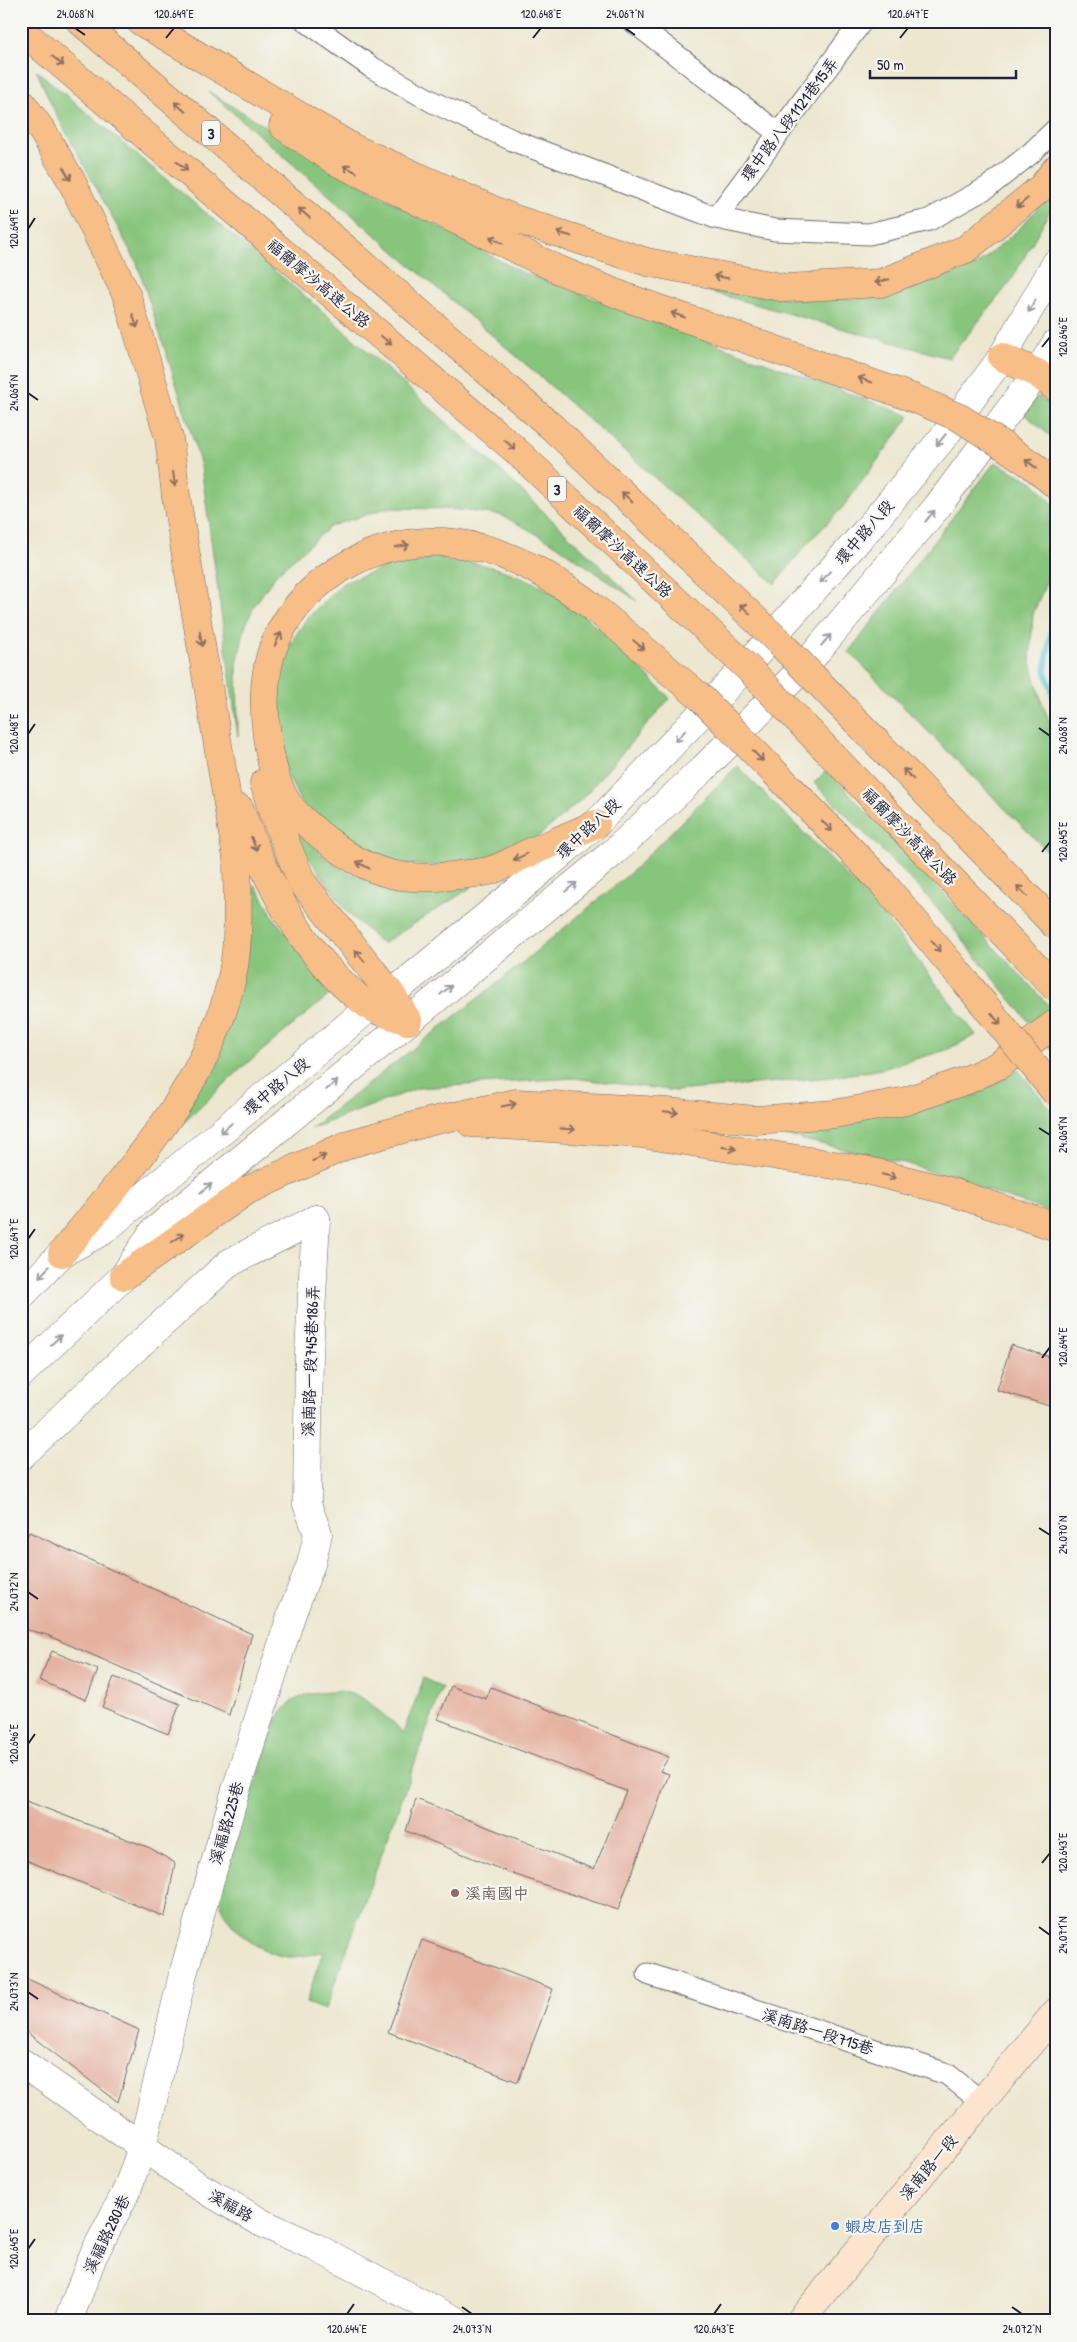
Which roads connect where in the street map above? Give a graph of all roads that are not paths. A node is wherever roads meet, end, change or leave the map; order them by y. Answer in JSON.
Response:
{"nodes":[{"id":1,"x":80,"y":21,"type":"edge"},
{"id":2,"x":306,"y":21,"type":"edge"},
{"id":3,"x":632,"y":21,"type":"edge"},
{"id":4,"x":862,"y":21,"type":"edge"},
{"id":5,"x":141,"y":22,"type":"edge"},
{"id":6,"x":21,"y":30,"type":"edge"},
{"id":7,"x":21,"y":102,"type":"edge"},
{"id":8,"x":1056,"y":129,"type":"edge"},
{"id":9,"x":778,"y":133,"type":"junction"},
{"id":10,"x":1056,"y":169,"type":"edge"},
{"id":11,"x":716,"y":218,"type":"junction"},
{"id":12,"x":1056,"y":263,"type":"edge"},
{"id":13,"x":1056,"y":343,"type":"edge"},
{"id":14,"x":1002,"y":357,"type":"junction"},
{"id":15,"x":1046,"y":381,"type":"edge"},
{"id":16,"x":1056,"y":485,"type":"edge"},
{"id":17,"x":267,"y":671,"type":"junction"},
{"id":18,"x":218,"y":749,"type":"junction"},
{"id":19,"x":596,"y":824,"type":"junction"},
{"id":20,"x":1056,"y":926,"type":"edge"},
{"id":21,"x":1056,"y":988,"type":"edge"},
{"id":22,"x":381,"y":1000,"type":"junction"},
{"id":23,"x":408,"y":1021,"type":"junction"},
{"id":24,"x":1056,"y":1022,"type":"edge"},
{"id":25,"x":1056,"y":1093,"type":"edge"},
{"id":26,"x":432,"y":1121,"type":"junction"},
{"id":27,"x":1056,"y":1227,"type":"edge"},
{"id":28,"x":62,"y":1253,"type":"junction"},
{"id":29,"x":124,"y":1276,"type":"junction"},
{"id":30,"x":21,"y":1296,"type":"edge"},
{"id":31,"x":21,"y":1374,"type":"edge"},
{"id":32,"x":21,"y":1456,"type":"edge"},
{"id":33,"x":307,"y":1504,"type":"joint"},
{"id":34,"x":648,"y":1974,"type":"dead end"},
{"id":35,"x":1056,"y":2012,"type":"edge"},
{"id":36,"x":21,"y":2062,"type":"edge"},
{"id":37,"x":982,"y":2102,"type":"junction"},
{"id":38,"x":142,"y":2147,"type":"junction"},
{"id":39,"x":68,"y":2321,"type":"edge"},
{"id":40,"x":456,"y":2321,"type":"edge"},
{"id":41,"x":800,"y":2321,"type":"edge"}],
"edges":[{"from":20,"to":1,"type":"highway","number":"3","one_way":true,"bridge":true},
{"from":2,"to":11,"type":"street"},
{"from":3,"to":9,"type":"street"},
{"from":4,"to":9,"type":"street","name":"環中路八段1121巷15弄"},
{"from":10,"to":5,"type":"highway","one_way":true},
{"from":16,"to":5,"type":"highway","one_way":true,"bridge":true},
{"from":6,"to":21,"type":"highway","name":"福爾摩沙高速公路","number":"3","one_way":true,"bridge":true},
{"from":7,"to":18,"type":"highway","one_way":true},
{"from":8,"to":11,"type":"street"},
{"from":9,"to":11,"type":"street","name":"環中路八段1121巷15弄"},
{"from":12,"to":14,"type":"street","name":"環中路八段","one_way":true},
{"from":13,"to":15,"type":"street","name":"環中路八段"},
{"from":14,"to":15,"type":"highway"},
{"from":14,"to":19,"type":"street","name":"環中路八段","one_way":true},
{"from":23,"to":15,"type":"street","name":"環中路八段","one_way":true},
{"from":19,"to":17,"type":"highway","one_way":true},
{"from":22,"to":17,"type":"highway","one_way":true},
{"from":17,"to":25,"type":"highway","one_way":true,"bridge":true},
{"from":18,"to":22,"type":"highway","one_way":true},
{"from":18,"to":28,"type":"highway"},
{"from":19,"to":22,"type":"street","name":"環中路八段"},
{"from":22,"to":23,"type":"highway"},
{"from":22,"to":28,"type":"street","name":"環中路八段","one_way":true},
{"from":29,"to":23,"type":"street","name":"環中路八段","one_way":true},
{"from":26,"to":24,"type":"highway","one_way":true},
{"from":26,"to":27,"type":"highway","one_way":true},
{"from":29,"to":26,"type":"highway","one_way":true},
{"from":28,"to":30,"type":"street","name":"環中路八段","one_way":true},
{"from":31,"to":29,"type":"street","name":"環中路八段","one_way":true},
{"from":32,"to":33,"type":"street","name":"溪南路一段745巷186弄"},
{"from":33,"to":38,"type":"street","name":"溪福路225巷"},
{"from":34,"to":37,"type":"street","name":"溪南路一段715巷"},
{"from":35,"to":37,"type":"main road","name":"溪南路一段"},
{"from":36,"to":38,"type":"street","name":"溪福路"},
{"from":37,"to":41,"type":"main road","name":"溪南路一段"},
{"from":38,"to":39,"type":"street","name":"溪福路280巷"},
{"from":38,"to":40,"type":"street","name":"溪福路"}]}
